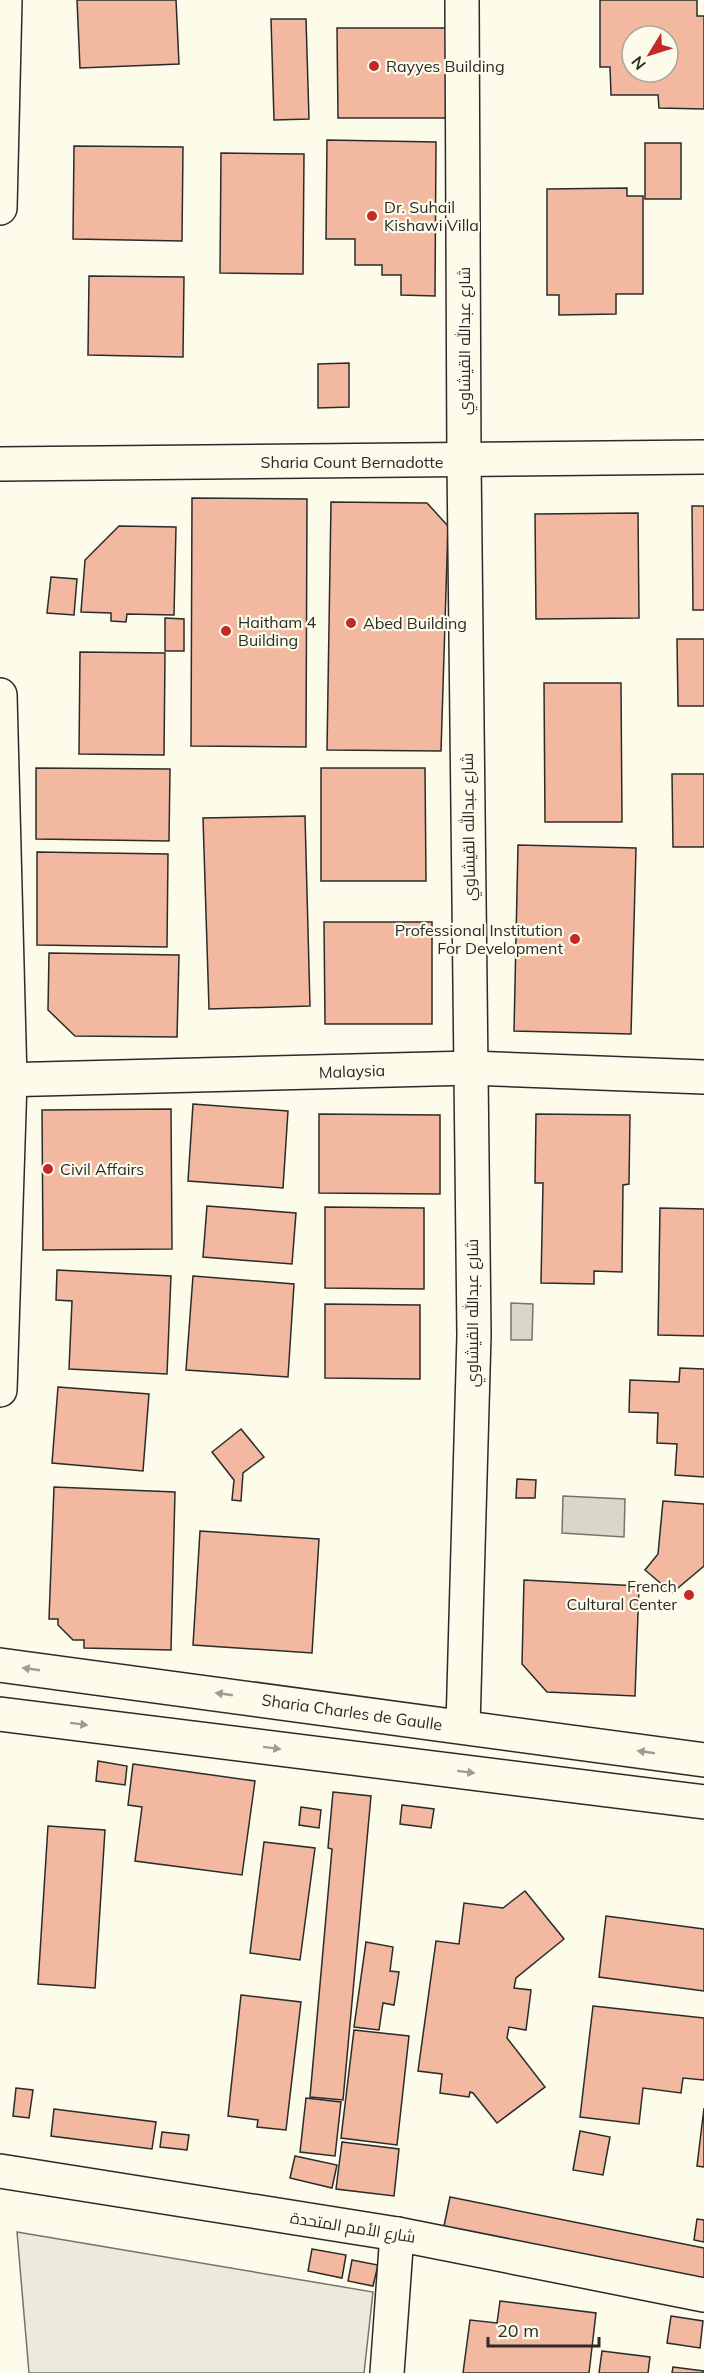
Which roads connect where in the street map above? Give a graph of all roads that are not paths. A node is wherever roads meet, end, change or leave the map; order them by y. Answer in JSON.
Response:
{"nodes":[{"id":1,"x":5,"y":0,"type":"edge"},
{"id":2,"x":462,"y":0,"type":"edge"},
{"id":3,"x":0,"y":208,"type":"edge"},
{"id":4,"x":704,"y":457,"type":"edge"},
{"id":5,"x":465,"y":461,"type":"junction"},
{"id":6,"x":0,"y":464,"type":"edge"},
{"id":7,"x":0,"y":695,"type":"edge"},
{"id":8,"x":471,"y":1068,"type":"junction"},
{"id":9,"x":704,"y":1077,"type":"edge"},
{"id":10,"x":5,"y":1080,"type":"edge"},
{"id":11,"x":0,"y":1390,"type":"edge"},
{"id":12,"x":0,"y":1665,"type":"edge"},
{"id":13,"x":0,"y":1714,"type":"edge"},
{"id":14,"x":464,"y":1726,"type":"junction"},
{"id":15,"x":704,"y":1760,"type":"edge"},
{"id":16,"x":704,"y":1802,"type":"edge"},
{"id":17,"x":0,"y":2171,"type":"edge"},
{"id":18,"x":396,"y":2234,"type":"junction"},
{"id":19,"x":704,"y":2295,"type":"edge"},
{"id":20,"x":387,"y":2373,"type":"edge"}],
"edges":[{"from":1,"to":3,"type":"street"},
{"from":2,"to":5,"type":"street","name":"شارع عبدالله القيشاوي"},
{"from":4,"to":5,"type":"street","name":"Sharia Count Bernadotte"},
{"from":5,"to":6,"type":"street","name":"Sharia Count Bernadotte"},
{"from":5,"to":8,"type":"street","name":"شارع عبدالله القيشاوي"},
{"from":7,"to":10,"type":"street"},
{"from":8,"to":9,"type":"street","name":"Malaysia"},
{"from":8,"to":10,"type":"street","name":"Malaysia"},
{"from":8,"to":14,"type":"street","name":"شارع عبدالله القيشاوي"},
{"from":10,"to":11,"type":"street"},
{"from":14,"to":12,"type":"street","name":"Sharia Charles de Gaulle","one_way":true},
{"from":13,"to":16,"type":"street","one_way":true},
{"from":15,"to":14,"type":"street","name":"Sharia Charles de Gaulle","one_way":true},
{"from":17,"to":18,"type":"street","name":"شارع الأمم المتحدة"},
{"from":18,"to":19,"type":"street","name":"شارع الأمم المتحدة"},
{"from":18,"to":20,"type":"street"}]}
